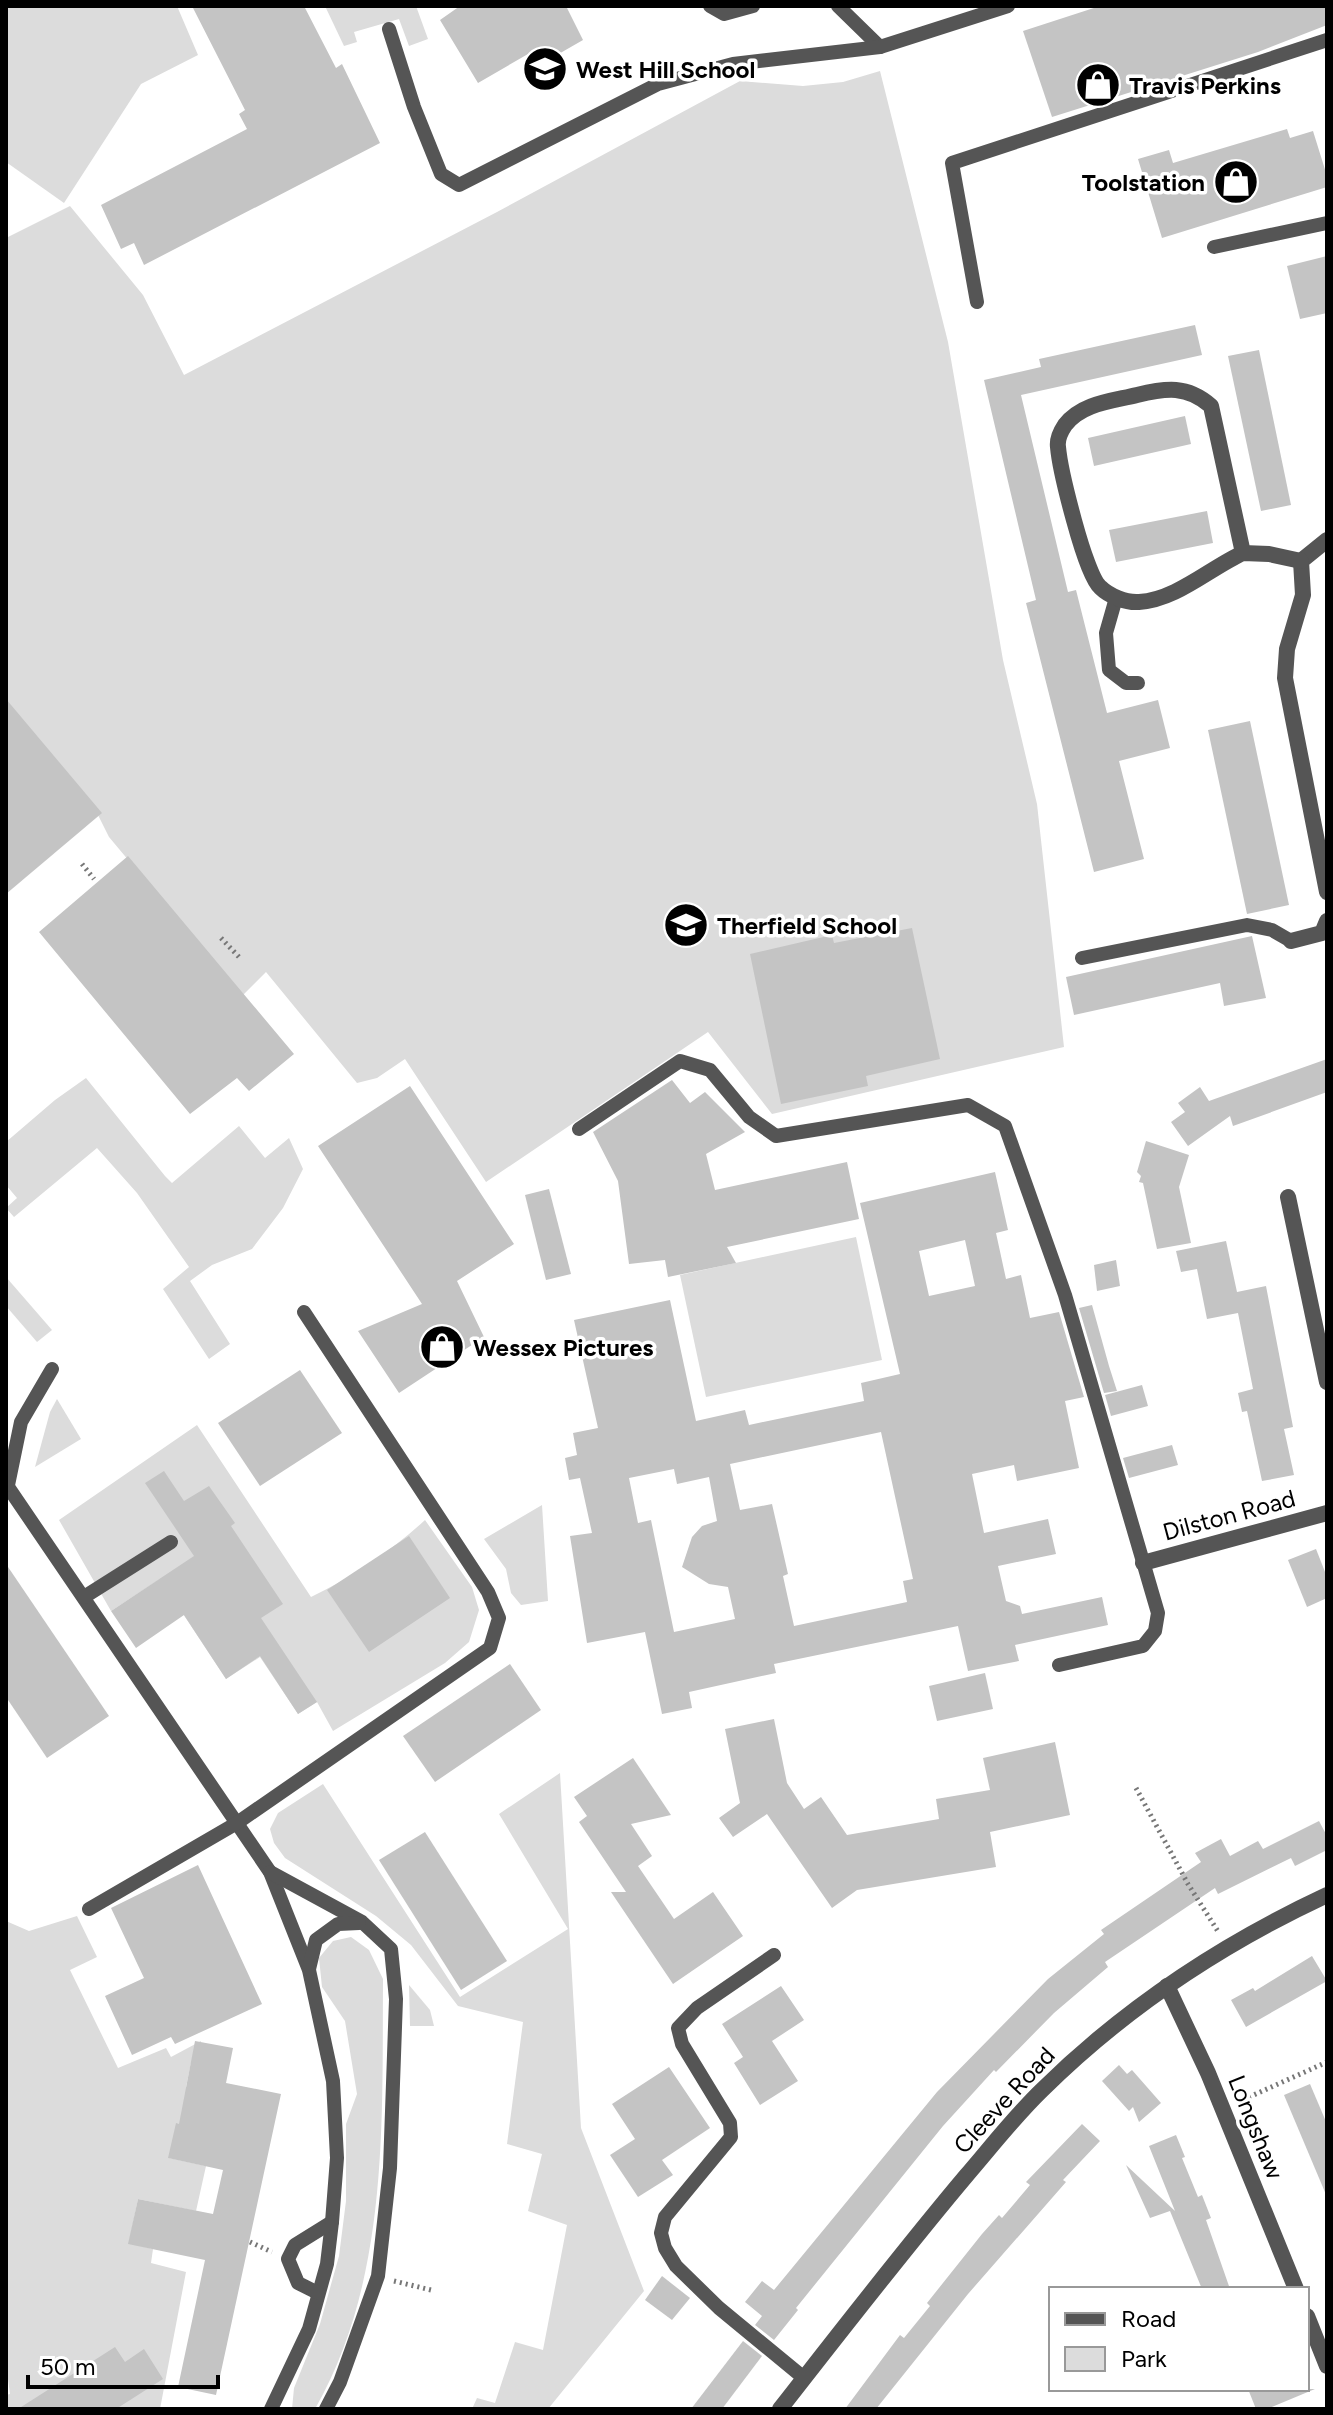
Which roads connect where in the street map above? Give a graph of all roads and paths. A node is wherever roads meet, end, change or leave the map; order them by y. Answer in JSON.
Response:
{"nodes":[{"id":1,"x":710,"y":6,"type":"edge"},
{"id":2,"x":753,"y":6,"type":"edge"},
{"id":3,"x":838,"y":6,"type":"edge"},
{"id":4,"x":1008,"y":6,"type":"edge"},
{"id":5,"x":389,"y":29,"type":"dead end"},
{"id":6,"x":1327,"y":40,"type":"edge"},
{"id":7,"x":880,"y":47,"type":"junction"},
{"id":8,"x":1327,"y":223,"type":"edge"},
{"id":9,"x":1214,"y":247,"type":"dead end"},
{"id":10,"x":977,"y":302,"type":"dead end"},
{"id":11,"x":1327,"y":540,"type":"edge"},
{"id":12,"x":1243,"y":553,"type":"junction"},
{"id":13,"x":1301,"y":561,"type":"junction"},
{"id":14,"x":1116,"y":598,"type":"junction"},
{"id":15,"x":1138,"y":683,"type":"dead end"},
{"id":16,"x":82,"y":864,"type":"dead end"},
{"id":17,"x":94,"y":879,"type":"dead end"},
{"id":18,"x":1327,"y":892,"type":"edge"},
{"id":19,"x":1327,"y":921,"type":"edge"},
{"id":20,"x":221,"y":938,"type":"dead end"},
{"id":21,"x":1291,"y":941,"type":"joint"},
{"id":22,"x":239,"y":957,"type":"dead end"},
{"id":23,"x":1082,"y":958,"type":"dead end"},
{"id":24,"x":579,"y":1129,"type":"dead end"},
{"id":25,"x":1288,"y":1197,"type":"dead end"},
{"id":26,"x":304,"y":1312,"type":"dead end"},
{"id":27,"x":52,"y":1369,"type":"dead end"},
{"id":28,"x":1327,"y":1382,"type":"edge"},
{"id":29,"x":7,"y":1484,"type":"edge"},
{"id":30,"x":1327,"y":1513,"type":"edge"},
{"id":31,"x":171,"y":1542,"type":"dead end"},
{"id":32,"x":1143,"y":1563,"type":"junction"},
{"id":33,"x":84,"y":1597,"type":"junction"},
{"id":34,"x":1059,"y":1665,"type":"dead end"},
{"id":35,"x":1136,"y":1788,"type":"dead end"},
{"id":36,"x":237,"y":1823,"type":"junction"},
{"id":37,"x":270,"y":1872,"type":"junction"},
{"id":38,"x":1327,"y":1895,"type":"edge"},
{"id":39,"x":89,"y":1909,"type":"dead end"},
{"id":40,"x":362,"y":1922,"type":"junction"},
{"id":41,"x":1228,"y":1948,"type":"junction"},
{"id":42,"x":774,"y":1955,"type":"dead end"},
{"id":43,"x":309,"y":1970,"type":"junction"},
{"id":44,"x":1167,"y":1986,"type":"junction"},
{"id":45,"x":1327,"y":2062,"type":"edge"},
{"id":46,"x":1223,"y":2109,"type":"junction"},
{"id":47,"x":332,"y":2222,"type":"junction"},
{"id":48,"x":1295,"y":2287,"type":"edge"},
{"id":49,"x":318,"y":2293,"type":"junction"},
{"id":50,"x":1309,"y":2321,"type":"edge"},
{"id":51,"x":1327,"y":2366,"type":"edge"},
{"id":52,"x":804,"y":2378,"type":"junction"},
{"id":53,"x":271,"y":2409,"type":"edge"},
{"id":54,"x":326,"y":2409,"type":"edge"},
{"id":55,"x":780,"y":2409,"type":"edge"}],
"edges":[{"from":1,"to":2,"type":"lane"},
{"from":3,"to":7,"type":"lane"},
{"from":4,"to":7,"type":"lane"},
{"from":5,"to":7,"type":"lane"},
{"from":6,"to":10,"type":"lane"},
{"from":8,"to":9,"type":"lane"},
{"from":11,"to":13,"type":"street"},
{"from":12,"to":13,"type":"street"},
{"from":12,"to":14,"type":"street"},
{"from":12,"to":14,"type":"street"},
{"from":13,"to":18,"type":"street"},
{"from":14,"to":15,"type":"lane"},
{"from":16,"to":17,"type":"path"},
{"from":19,"to":21,"type":"street"},
{"from":20,"to":22,"type":"path"},
{"from":21,"to":23,"type":"lane"},
{"from":24,"to":32,"type":"lane"},
{"from":25,"to":28,"type":"street"},
{"from":26,"to":36,"type":"lane"},
{"from":27,"to":29,"type":"lane"},
{"from":29,"to":33,"type":"lane"},
{"from":30,"to":32,"type":"street","name":"Dilston Road"},
{"from":31,"to":33,"type":"lane"},
{"from":32,"to":34,"type":"lane"},
{"from":33,"to":36,"type":"lane"},
{"from":35,"to":41,"type":"path"},
{"from":36,"to":37,"type":"lane"},
{"from":36,"to":39,"type":"lane"},
{"from":37,"to":40,"type":"lane"},
{"from":37,"to":43,"type":"lane"},
{"from":38,"to":41,"type":"street","name":"Cleeve Road"},
{"from":40,"to":43,"type":"lane"},
{"from":40,"to":54,"type":"lane"},
{"from":41,"to":44,"type":"street","name":"Cleeve Road"},
{"from":42,"to":52,"type":"lane"},
{"from":43,"to":47,"type":"lane"},
{"from":44,"to":46,"type":"street","name":"Longshaw"},
{"from":44,"to":52,"type":"street","name":"Cleeve Road"},
{"from":45,"to":46,"type":"path"},
{"from":46,"to":48,"type":"street","name":"Longshaw"},
{"from":47,"to":49,"type":"lane"},
{"from":47,"to":49,"type":"lane"},
{"from":49,"to":53,"type":"lane"},
{"from":50,"to":51,"type":"street"},
{"from":52,"to":55,"type":"street","name":"Cleeve Road"}]}
